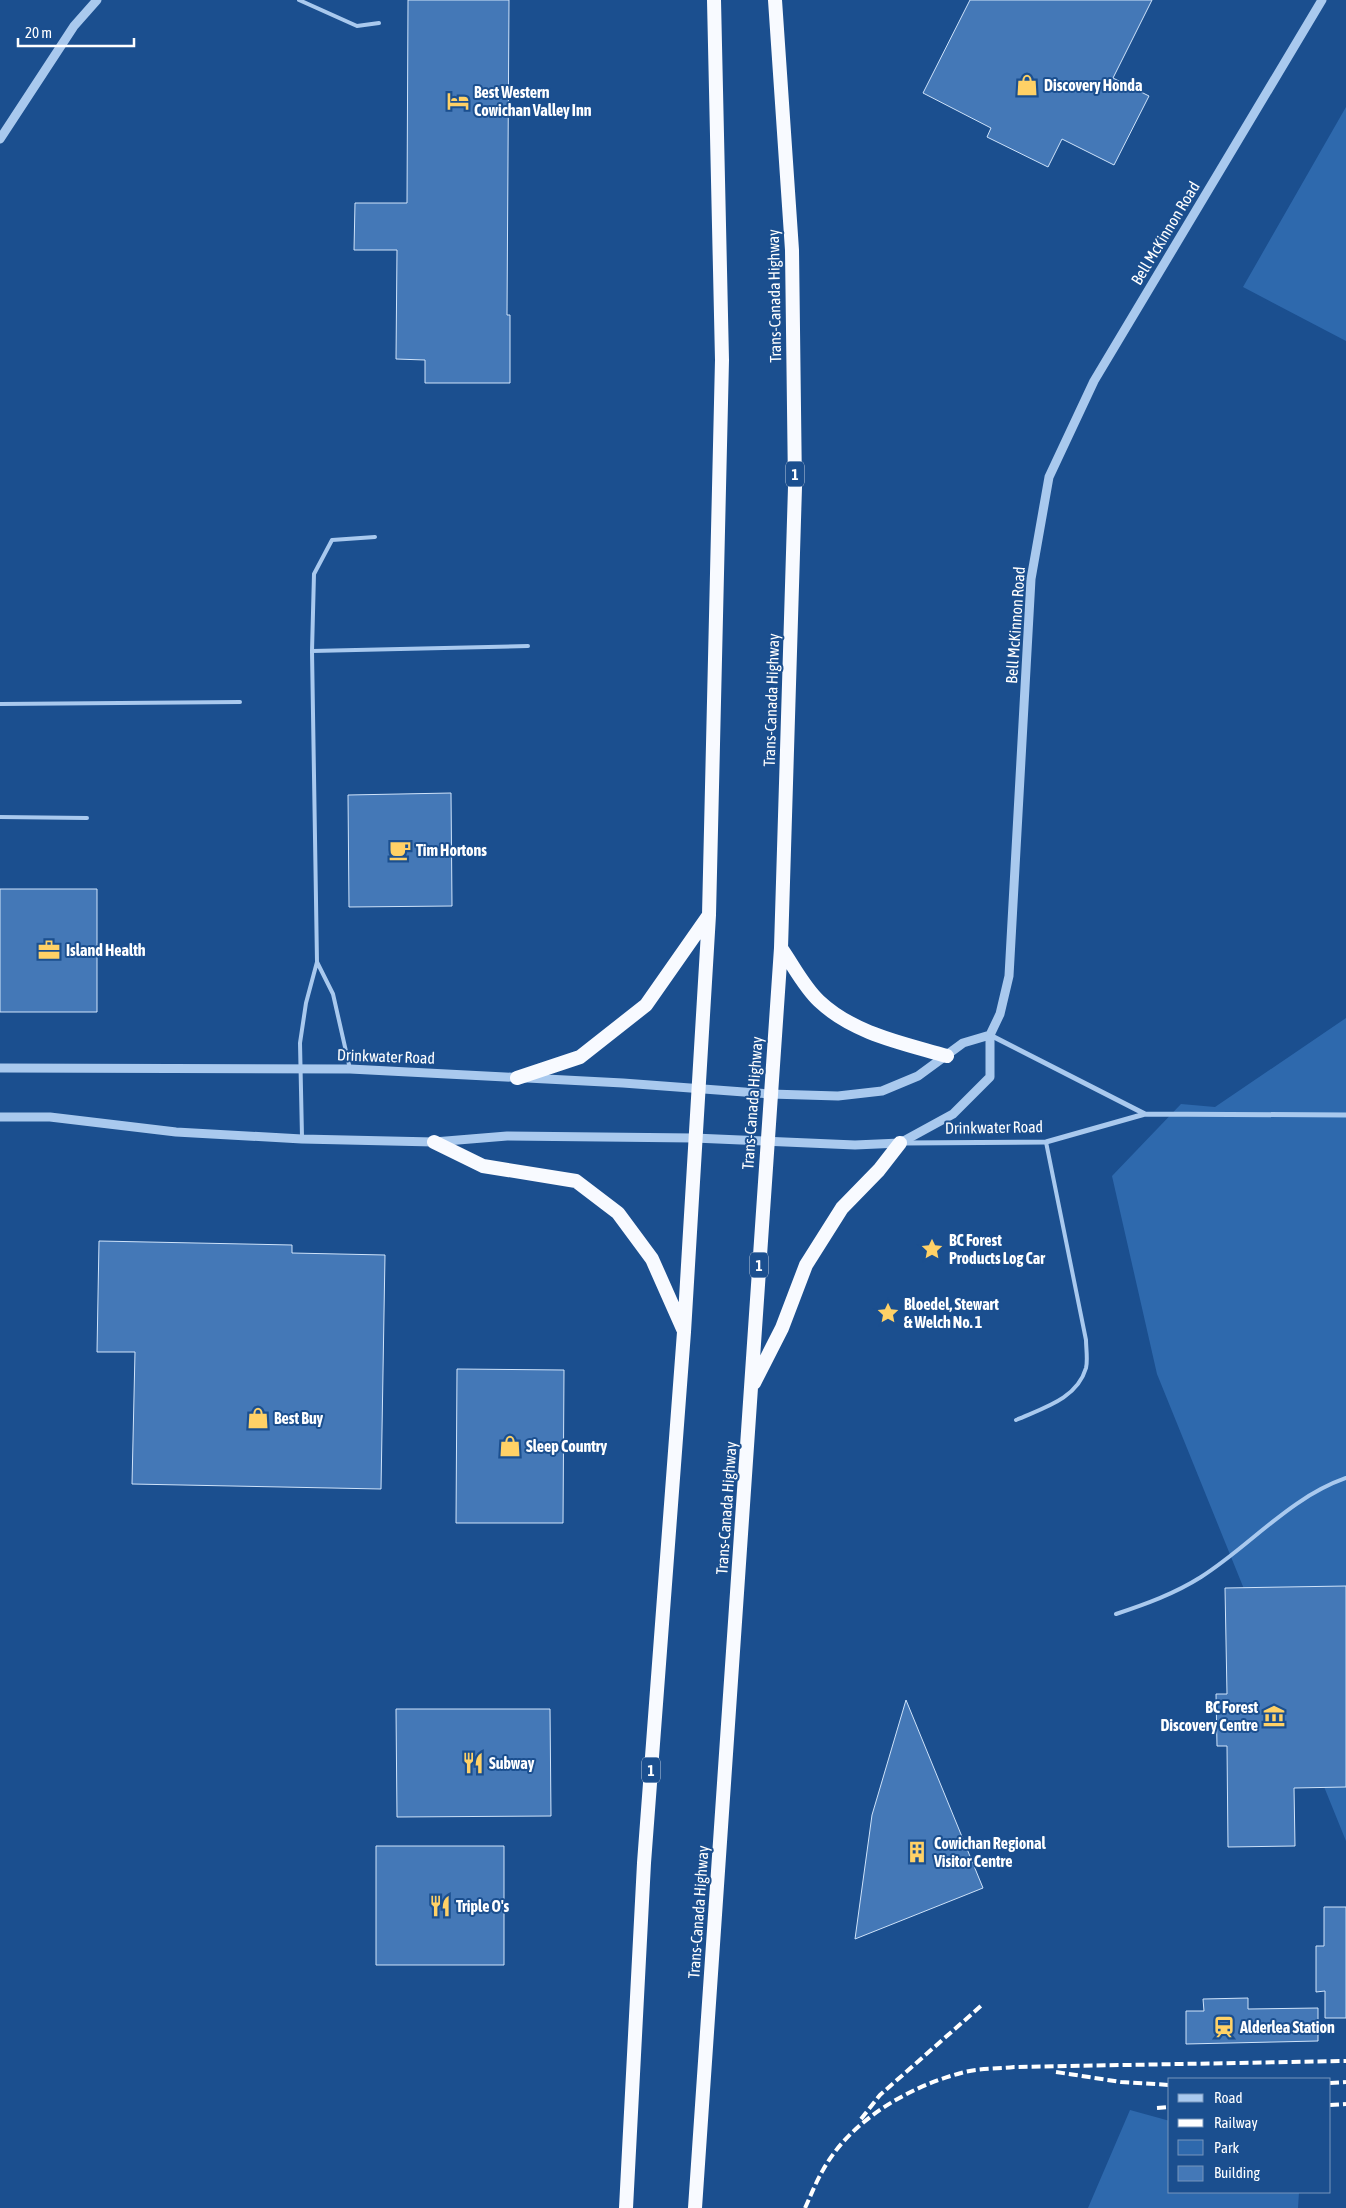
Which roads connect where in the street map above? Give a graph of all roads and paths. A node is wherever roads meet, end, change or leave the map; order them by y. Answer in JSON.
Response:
{"nodes":[{"id":1,"x":97,"y":0,"type":"edge"},
{"id":2,"x":299,"y":0,"type":"edge"},
{"id":3,"x":714,"y":0,"type":"edge"},
{"id":4,"x":775,"y":0,"type":"edge"},
{"id":5,"x":1322,"y":0,"type":"edge"},
{"id":6,"x":379,"y":23,"type":"dead end"},
{"id":7,"x":0,"y":139,"type":"edge"},
{"id":8,"x":376,"y":537,"type":"dead end"},
{"id":9,"x":528,"y":646,"type":"dead end"},
{"id":10,"x":312,"y":651,"type":"junction"},
{"id":11,"x":240,"y":702,"type":"dead end"},
{"id":12,"x":0,"y":704,"type":"edge"},
{"id":13,"x":0,"y":817,"type":"edge"},
{"id":14,"x":87,"y":818,"type":"dead end"},
{"id":15,"x":709,"y":915,"type":"junction"},
{"id":16,"x":781,"y":948,"type":"junction"},
{"id":17,"x":317,"y":962,"type":"junction"},
{"id":18,"x":990,"y":1035,"type":"junction"},
{"id":19,"x":947,"y":1056,"type":"junction"},
{"id":20,"x":0,"y":1068,"type":"edge"},
{"id":21,"x":350,"y":1069,"type":"junction"},
{"id":22,"x":300,"y":1070,"type":"junction"},
{"id":23,"x":517,"y":1078,"type":"junction"},
{"id":24,"x":698,"y":1089,"type":"junction"},
{"id":25,"x":770,"y":1094,"type":"junction"},
{"id":26,"x":1145,"y":1114,"type":"junction"},
{"id":27,"x":1346,"y":1115,"type":"edge"},
{"id":28,"x":0,"y":1117,"type":"edge"},
{"id":29,"x":694,"y":1138,"type":"junction"},
{"id":30,"x":302,"y":1139,"type":"junction"},
{"id":31,"x":767,"y":1140,"type":"junction"},
{"id":32,"x":434,"y":1142,"type":"junction"},
{"id":33,"x":1046,"y":1142,"type":"junction"},
{"id":34,"x":900,"y":1143,"type":"junction"},
{"id":35,"x":684,"y":1332,"type":"junction"},
{"id":36,"x":752,"y":1389,"type":"junction"},
{"id":37,"x":1016,"y":1420,"type":"dead end"},
{"id":38,"x":1346,"y":1478,"type":"edge"},
{"id":39,"x":1116,"y":1614,"type":"dead end"},
{"id":40,"x":626,"y":2208,"type":"edge"},
{"id":41,"x":695,"y":2208,"type":"edge"}],
"edges":[{"from":1,"to":7,"type":"street"},
{"from":2,"to":6,"type":"lane"},
{"from":3,"to":15,"type":"highway","number":"1"},
{"from":4,"to":16,"type":"highway","name":"Trans-Canada Highway","number":"1"},
{"from":5,"to":18,"type":"street","name":"Bell McKinnon Road"},
{"from":8,"to":10,"type":"lane"},
{"from":9,"to":10,"type":"lane"},
{"from":10,"to":17,"type":"lane"},
{"from":11,"to":12,"type":"lane"},
{"from":13,"to":14,"type":"lane"},
{"from":15,"to":23,"type":"highway"},
{"from":15,"to":24,"type":"highway","number":"1"},
{"from":16,"to":19,"type":"highway"},
{"from":16,"to":25,"type":"highway","name":"Trans-Canada Highway","number":"1"},
{"from":17,"to":21,"type":"lane"},
{"from":17,"to":22,"type":"lane"},
{"from":18,"to":19,"type":"street","name":"Drinkwater Road"},
{"from":18,"to":26,"type":"street","name":"Drinkwater Road"},
{"from":18,"to":34,"type":"street","name":"Bell McKinnon Road"},
{"from":19,"to":25,"type":"street","name":"Drinkwater Road"},
{"from":20,"to":22,"type":"street","name":"Drinkwater Road"},
{"from":21,"to":22,"type":"street","name":"Drinkwater Road"},
{"from":21,"to":23,"type":"street","name":"Drinkwater Road"},
{"from":22,"to":30,"type":"lane"},
{"from":23,"to":24,"type":"street","name":"Drinkwater Road"},
{"from":24,"to":25,"type":"street","name":"Drinkwater Road"},
{"from":24,"to":29,"type":"highway","number":"1"},
{"from":25,"to":31,"type":"highway","name":"Trans-Canada Highway","number":"1"},
{"from":26,"to":27,"type":"street","name":"Drinkwater Road"},
{"from":26,"to":33,"type":"street","name":"Drinkwater Road"},
{"from":28,"to":30,"type":"street"},
{"from":29,"to":31,"type":"street"},
{"from":29,"to":32,"type":"street"},
{"from":29,"to":35,"type":"highway","number":"1"},
{"from":30,"to":32,"type":"street"},
{"from":31,"to":34,"type":"street","name":"Bell McKinnon Road"},
{"from":31,"to":36,"type":"highway","name":"Trans-Canada Highway","number":"1"},
{"from":32,"to":35,"type":"highway"},
{"from":33,"to":34,"type":"street","name":"Drinkwater Road"},
{"from":33,"to":37,"type":"lane"},
{"from":34,"to":36,"type":"highway"},
{"from":35,"to":40,"type":"highway","number":"1"},
{"from":36,"to":41,"type":"highway","name":"Trans-Canada Highway","number":"1"},
{"from":38,"to":39,"type":"lane"}]}
